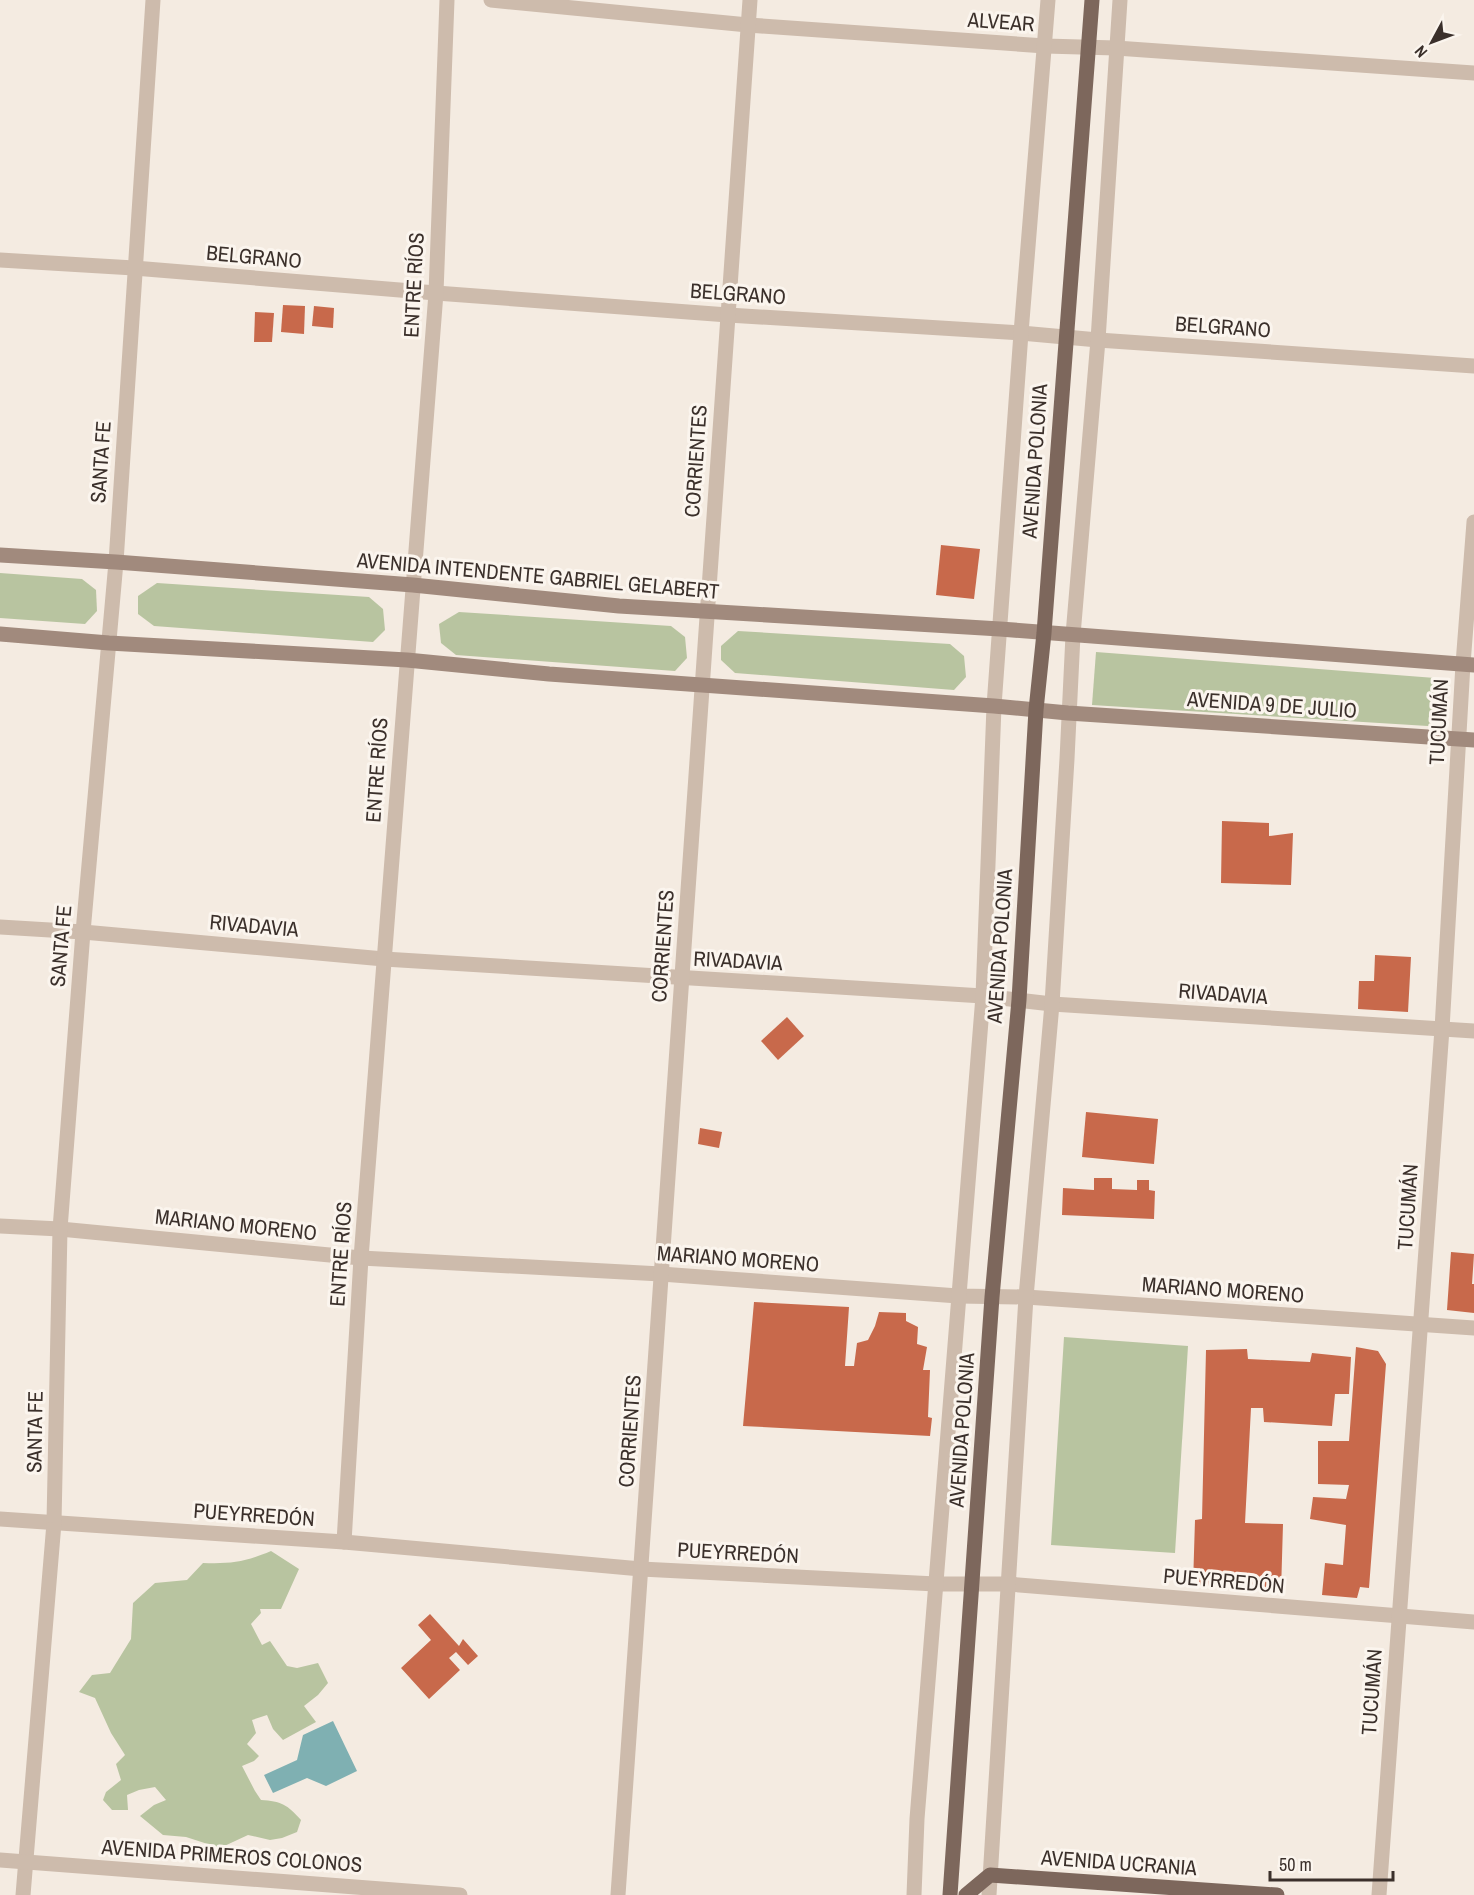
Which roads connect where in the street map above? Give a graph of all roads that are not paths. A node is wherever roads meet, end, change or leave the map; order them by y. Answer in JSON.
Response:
{"nodes":[{"id":1,"x":153,"y":0,"type":"edge"},
{"id":2,"x":447,"y":0,"type":"edge"},
{"id":3,"x":491,"y":0,"type":"edge"},
{"id":4,"x":750,"y":0,"type":"edge"},
{"id":5,"x":1048,"y":0,"type":"edge"},
{"id":6,"x":1092,"y":0,"type":"edge"},
{"id":7,"x":1120,"y":0,"type":"edge"},
{"id":8,"x":748,"y":25,"type":"junction"},
{"id":9,"x":1045,"y":46,"type":"junction"},
{"id":10,"x":1089,"y":46,"type":"junction"},
{"id":11,"x":1116,"y":48,"type":"junction"},
{"id":12,"x":1474,"y":73,"type":"edge"},
{"id":13,"x":0,"y":260,"type":"edge"},
{"id":14,"x":134,"y":268,"type":"junction"},
{"id":15,"x":436,"y":294,"type":"junction"},
{"id":16,"x":728,"y":315,"type":"junction"},
{"id":17,"x":1022,"y":333,"type":"junction"},
{"id":18,"x":1065,"y":336,"type":"junction"},
{"id":19,"x":1098,"y":340,"type":"junction"},
{"id":20,"x":1474,"y":366,"type":"edge"},
{"id":21,"x":1474,"y":522,"type":"edge"},
{"id":22,"x":0,"y":555,"type":"edge"},
{"id":23,"x":116,"y":562,"type":"junction"},
{"id":24,"x":413,"y":585,"type":"junction"},
{"id":25,"x":706,"y":612,"type":"junction"},
{"id":26,"x":1000,"y":629,"type":"junction"},
{"id":27,"x":1044,"y":633,"type":"junction"},
{"id":28,"x":0,"y":634,"type":"edge"},
{"id":29,"x":1073,"y":635,"type":"junction"},
{"id":30,"x":109,"y":643,"type":"junction"},
{"id":31,"x":407,"y":660,"type":"junction"},
{"id":32,"x":1469,"y":665,"type":"edge"},
{"id":33,"x":702,"y":685,"type":"junction"},
{"id":34,"x":994,"y":706,"type":"junction"},
{"id":35,"x":1036,"y":710,"type":"junction"},
{"id":36,"x":1068,"y":713,"type":"junction"},
{"id":37,"x":1466,"y":739,"type":"edge"},
{"id":38,"x":0,"y":927,"type":"edge"},
{"id":39,"x":83,"y":932,"type":"junction"},
{"id":40,"x":384,"y":959,"type":"junction"},
{"id":41,"x":682,"y":978,"type":"junction"},
{"id":42,"x":983,"y":996,"type":"junction"},
{"id":43,"x":1019,"y":1000,"type":"junction"},
{"id":44,"x":1052,"y":1004,"type":"junction"},
{"id":45,"x":1442,"y":1029,"type":"junction"},
{"id":46,"x":1474,"y":1031,"type":"edge"},
{"id":47,"x":0,"y":1226,"type":"edge"},
{"id":48,"x":60,"y":1229,"type":"junction"},
{"id":49,"x":361,"y":1258,"type":"junction"},
{"id":50,"x":661,"y":1274,"type":"junction"},
{"id":51,"x":958,"y":1296,"type":"junction"},
{"id":52,"x":992,"y":1297,"type":"junction"},
{"id":53,"x":1026,"y":1298,"type":"junction"},
{"id":54,"x":1420,"y":1325,"type":"junction"},
{"id":55,"x":1474,"y":1328,"type":"edge"},
{"id":56,"x":0,"y":1519,"type":"edge"},
{"id":57,"x":54,"y":1522,"type":"junction"},
{"id":58,"x":345,"y":1542,"type":"junction"},
{"id":59,"x":641,"y":1569,"type":"junction"},
{"id":60,"x":936,"y":1584,"type":"junction"},
{"id":61,"x":972,"y":1584,"type":"junction"},
{"id":62,"x":1008,"y":1584,"type":"junction"},
{"id":63,"x":1398,"y":1617,"type":"junction"},
{"id":64,"x":1474,"y":1622,"type":"edge"},
{"id":65,"x":0,"y":1860,"type":"edge"},
{"id":66,"x":24,"y":1862,"type":"junction"},
{"id":67,"x":990,"y":1875,"type":"junction"},
{"id":68,"x":317,"y":1889,"type":"edge"},
{"id":69,"x":22,"y":1895,"type":"edge"},
{"id":70,"x":460,"y":1895,"type":"edge"},
{"id":71,"x":618,"y":1895,"type":"edge"},
{"id":72,"x":914,"y":1895,"type":"edge"},
{"id":73,"x":950,"y":1895,"type":"edge"},
{"id":74,"x":966,"y":1895,"type":"edge"},
{"id":75,"x":989,"y":1895,"type":"edge"},
{"id":76,"x":1277,"y":1895,"type":"edge"},
{"id":77,"x":1379,"y":1895,"type":"edge"}],
"edges":[{"from":1,"to":14,"type":"street","name":"SANTA FE"},
{"from":2,"to":15,"type":"street","name":"ENTRE RÍOS"},
{"from":3,"to":8,"type":"street","name":"ALVEAR"},
{"from":4,"to":8,"type":"street","name":"CORRIENTES"},
{"from":5,"to":9,"type":"street"},
{"from":6,"to":10,"type":"main road","name":"AVENIDA POLONIA"},
{"from":7,"to":11,"type":"street"},
{"from":8,"to":9,"type":"street","name":"ALVEAR"},
{"from":8,"to":16,"type":"street","name":"CORRIENTES"},
{"from":9,"to":10,"type":"street","name":"ALVEAR"},
{"from":9,"to":17,"type":"street"},
{"from":10,"to":11,"type":"street","name":"ALVEAR"},
{"from":10,"to":18,"type":"main road","name":"AVENIDA POLONIA"},
{"from":11,"to":12,"type":"street","name":"ALVEAR"},
{"from":11,"to":19,"type":"street"},
{"from":13,"to":14,"type":"street","name":"BELGRANO"},
{"from":14,"to":15,"type":"street","name":"BELGRANO"},
{"from":14,"to":23,"type":"street","name":"SANTA FE"},
{"from":15,"to":16,"type":"street","name":"BELGRANO"},
{"from":15,"to":24,"type":"street","name":"ENTRE RÍOS"},
{"from":16,"to":17,"type":"street","name":"BELGRANO"},
{"from":16,"to":25,"type":"street","name":"CORRIENTES"},
{"from":17,"to":18,"type":"street","name":"BELGRANO"},
{"from":17,"to":26,"type":"street"},
{"from":18,"to":19,"type":"street","name":"BELGRANO"},
{"from":18,"to":27,"type":"main road","name":"AVENIDA POLONIA"},
{"from":19,"to":20,"type":"street","name":"BELGRANO"},
{"from":19,"to":29,"type":"street"},
{"from":21,"to":32,"type":"street","name":"TUCUMÁN"},
{"from":22,"to":23,"type":"main road","name":"AVENIDA INTENDENTE GABRIEL GELABERT"},
{"from":23,"to":24,"type":"main road","name":"AVENIDA INTENDENTE GABRIEL GELABERT"},
{"from":23,"to":30,"type":"street","name":"SANTA FE"},
{"from":24,"to":25,"type":"main road","name":"AVENIDA INTENDENTE GABRIEL GELABERT"},
{"from":24,"to":31,"type":"street","name":"ENTRE RÍOS"},
{"from":25,"to":26,"type":"main road","name":"AVENIDA INTENDENTE GABRIEL GELABERT"},
{"from":25,"to":33,"type":"street","name":"CORRIENTES"},
{"from":26,"to":27,"type":"main road","name":"AVENIDA INTENDENTE GABRIEL GELABERT"},
{"from":26,"to":34,"type":"street"},
{"from":27,"to":29,"type":"main road","name":"AVENIDA INTENDENTE GABRIEL GELABERT"},
{"from":27,"to":35,"type":"main road","name":"AVENIDA POLONIA"},
{"from":28,"to":30,"type":"main road"},
{"from":29,"to":32,"type":"main road"},
{"from":29,"to":36,"type":"street"},
{"from":30,"to":31,"type":"main road"},
{"from":30,"to":39,"type":"street","name":"SANTA FE"},
{"from":31,"to":33,"type":"main road"},
{"from":31,"to":40,"type":"street","name":"ENTRE RÍOS"},
{"from":32,"to":37,"type":"street","name":"TUCUMÁN"},
{"from":33,"to":34,"type":"main road"},
{"from":33,"to":41,"type":"street","name":"CORRIENTES"},
{"from":34,"to":35,"type":"main road"},
{"from":34,"to":42,"type":"street"},
{"from":35,"to":36,"type":"main road"},
{"from":35,"to":43,"type":"main road","name":"AVENIDA POLONIA"},
{"from":36,"to":37,"type":"main road","name":"AVENIDA 9 DE JULIO"},
{"from":36,"to":44,"type":"street"},
{"from":37,"to":45,"type":"street","name":"TUCUMÁN"},
{"from":38,"to":39,"type":"street","name":"RIVADAVIA"},
{"from":39,"to":40,"type":"street","name":"RIVADAVIA"},
{"from":39,"to":48,"type":"street","name":"SANTA FE"},
{"from":40,"to":41,"type":"street","name":"RIVADAVIA"},
{"from":40,"to":49,"type":"street","name":"ENTRE RÍOS"},
{"from":41,"to":42,"type":"street","name":"RIVADAVIA"},
{"from":41,"to":50,"type":"street","name":"CORRIENTES"},
{"from":42,"to":43,"type":"street","name":"RIVADAVIA"},
{"from":42,"to":51,"type":"street"},
{"from":43,"to":44,"type":"street","name":"RIVADAVIA"},
{"from":43,"to":52,"type":"main road","name":"AVENIDA POLONIA"},
{"from":44,"to":45,"type":"street","name":"RIVADAVIA"},
{"from":44,"to":53,"type":"street"},
{"from":45,"to":46,"type":"street","name":"RIVADAVIA"},
{"from":45,"to":54,"type":"street","name":"TUCUMÁN"},
{"from":47,"to":48,"type":"street","name":"MARIANO MORENO"},
{"from":48,"to":49,"type":"street","name":"MARIANO MORENO"},
{"from":48,"to":57,"type":"street","name":"SANTA FE"},
{"from":49,"to":50,"type":"street","name":"MARIANO MORENO"},
{"from":49,"to":58,"type":"street","name":"ENTRE RÍOS"},
{"from":50,"to":51,"type":"street","name":"MARIANO MORENO"},
{"from":50,"to":59,"type":"street","name":"CORRIENTES"},
{"from":51,"to":52,"type":"street","name":"MARIANO MORENO"},
{"from":51,"to":60,"type":"street"},
{"from":52,"to":53,"type":"street","name":"MARIANO MORENO"},
{"from":52,"to":61,"type":"main road","name":"AVENIDA POLONIA"},
{"from":53,"to":54,"type":"street","name":"MARIANO MORENO"},
{"from":53,"to":62,"type":"street"},
{"from":54,"to":55,"type":"street","name":"MARIANO MORENO"},
{"from":54,"to":63,"type":"street","name":"TUCUMÁN"},
{"from":56,"to":57,"type":"street","name":"PUEYRREDÓN"},
{"from":57,"to":58,"type":"street","name":"PUEYRREDÓN"},
{"from":57,"to":66,"type":"street","name":"SANTA FE"},
{"from":58,"to":59,"type":"street","name":"PUEYRREDÓN"},
{"from":59,"to":60,"type":"street","name":"PUEYRREDÓN"},
{"from":59,"to":71,"type":"street","name":"CORRIENTES"},
{"from":60,"to":61,"type":"street","name":"PUEYRREDÓN"},
{"from":60,"to":72,"type":"street"},
{"from":61,"to":62,"type":"street","name":"PUEYRREDÓN"},
{"from":61,"to":73,"type":"main road","name":"AVENIDA POLONIA"},
{"from":62,"to":63,"type":"street","name":"PUEYRREDÓN"},
{"from":62,"to":67,"type":"street"},
{"from":63,"to":64,"type":"street","name":"PUEYRREDÓN"},
{"from":63,"to":77,"type":"street","name":"TUCUMÁN"},
{"from":65,"to":66,"type":"street","name":"AVENIDA PRIMEROS COLONOS"},
{"from":66,"to":68,"type":"street","name":"AVENIDA PRIMEROS COLONOS"},
{"from":66,"to":69,"type":"street","name":"SANTA FE"},
{"from":67,"to":74,"type":"main road"},
{"from":67,"to":75,"type":"street"},
{"from":67,"to":76,"type":"main road","name":"AVENIDA UCRANIA"},
{"from":68,"to":70,"type":"street","name":"AVENIDA PRIMEROS COLONOS"}]}
